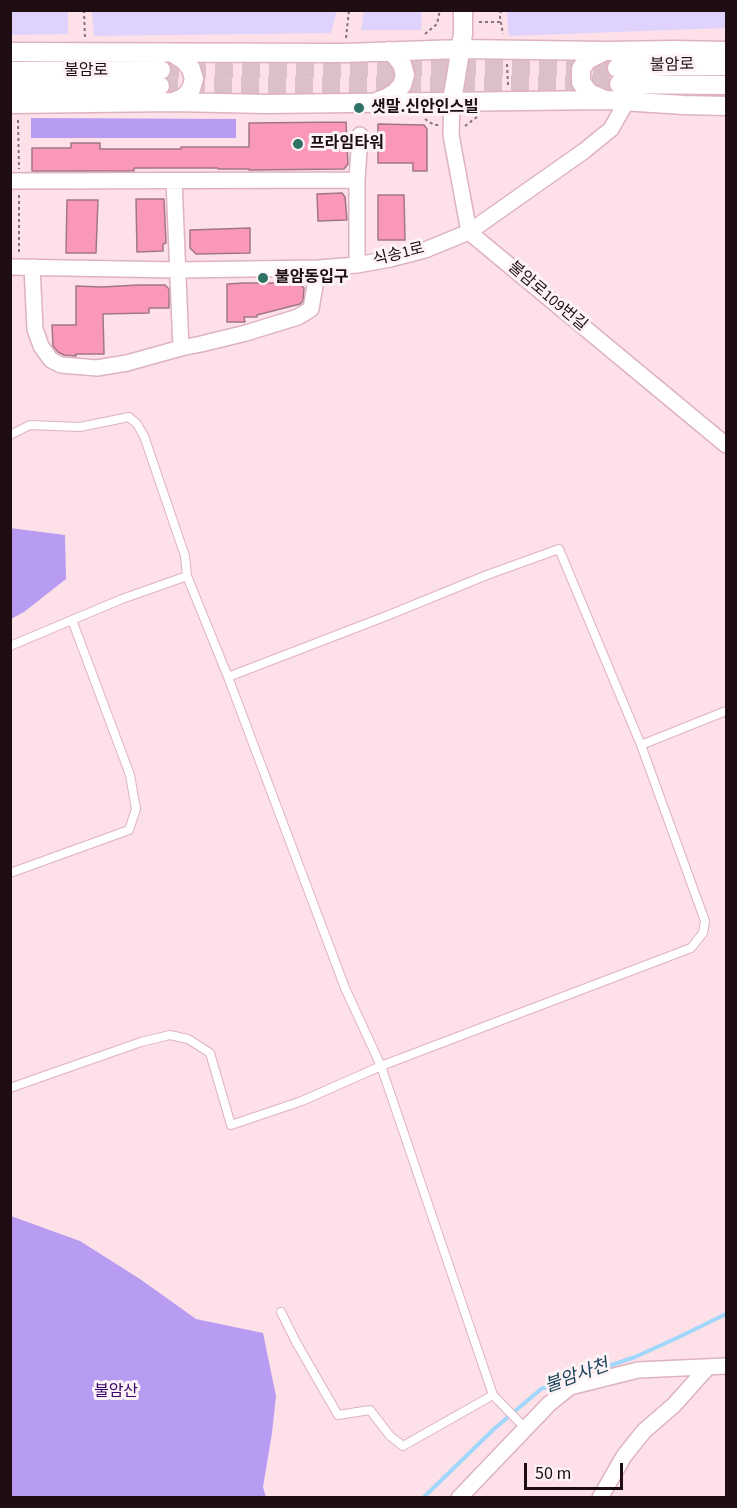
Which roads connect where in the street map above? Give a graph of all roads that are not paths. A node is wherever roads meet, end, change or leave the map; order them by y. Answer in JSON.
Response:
{"nodes":[{"id":1,"x":463,"y":10,"type":"edge"},
{"id":2,"x":477,"y":10,"type":"edge"},
{"id":3,"x":462,"y":42,"type":"junction"},
{"id":4,"x":389,"y":51,"type":"junction"},
{"id":5,"x":605,"y":51,"type":"junction"},
{"id":6,"x":726,"y":51,"type":"edge"},
{"id":7,"x":10,"y":52,"type":"edge"},
{"id":8,"x":173,"y":53,"type":"junction"},
{"id":9,"x":726,"y":66,"type":"edge"},
{"id":10,"x":10,"y":71,"type":"edge"},
{"id":11,"x":726,"y":85,"type":"edge"},
{"id":12,"x":10,"y":88,"type":"edge"},
{"id":13,"x":606,"y":100,"type":"junction"},
{"id":14,"x":627,"y":101,"type":"junction"},
{"id":15,"x":173,"y":102,"type":"junction"},
{"id":16,"x":376,"y":102,"type":"junction"},
{"id":17,"x":452,"y":102,"type":"junction"},
{"id":18,"x":10,"y":104,"type":"edge"},
{"id":19,"x":726,"y":106,"type":"edge"},
{"id":20,"x":360,"y":135,"type":"dead end"},
{"id":21,"x":10,"y":180,"type":"edge"},
{"id":22,"x":357,"y":180,"type":"junction"},
{"id":23,"x":174,"y":181,"type":"junction"},
{"id":24,"x":469,"y":232,"type":"junction"},
{"id":25,"x":357,"y":265,"type":"junction"},
{"id":26,"x":10,"y":267,"type":"edge"},
{"id":27,"x":32,"y":267,"type":"junction"},
{"id":28,"x":318,"y":268,"type":"junction"},
{"id":29,"x":178,"y":270,"type":"junction"},
{"id":30,"x":181,"y":348,"type":"junction"},
{"id":31,"x":10,"y":435,"type":"edge"},
{"id":32,"x":726,"y":446,"type":"edge"},
{"id":33,"x":187,"y":576,"type":"junction"},
{"id":34,"x":72,"y":620,"type":"junction"},
{"id":35,"x":10,"y":646,"type":"edge"},
{"id":36,"x":228,"y":677,"type":"junction"},
{"id":37,"x":726,"y":711,"type":"edge"},
{"id":38,"x":641,"y":745,"type":"junction"},
{"id":39,"x":10,"y":873,"type":"edge"},
{"id":40,"x":381,"y":1066,"type":"junction"},
{"id":41,"x":10,"y":1088,"type":"edge"},
{"id":42,"x":282,"y":1312,"type":"dead end"},
{"id":43,"x":726,"y":1366,"type":"edge"},
{"id":44,"x":708,"y":1367,"type":"junction"},
{"id":45,"x":493,"y":1395,"type":"junction"},
{"id":46,"x":522,"y":1425,"type":"junction"},
{"id":47,"x":459,"y":1497,"type":"edge"},
{"id":48,"x":600,"y":1497,"type":"edge"}],
"edges":[{"from":1,"to":3,"type":"street"},
{"from":2,"to":3,"type":"street"},
{"from":3,"to":4,"type":"street"},
{"from":3,"to":5,"type":"street"},
{"from":3,"to":17,"type":"street"},
{"from":4,"to":8,"type":"street"},
{"from":4,"to":16,"type":"street"},
{"from":5,"to":6,"type":"street"},
{"from":5,"to":13,"type":"street"},
{"from":7,"to":8,"type":"street"},
{"from":8,"to":15,"type":"street"},
{"from":9,"to":11,"type":"street","name":"불암로"},
{"from":10,"to":12,"type":"street","name":"불암로"},
{"from":13,"to":14,"type":"street"},
{"from":13,"to":17,"type":"street"},
{"from":14,"to":19,"type":"street"},
{"from":14,"to":24,"type":"street","name":"식송1로"},
{"from":15,"to":16,"type":"street"},
{"from":15,"to":18,"type":"street"},
{"from":16,"to":17,"type":"street"},
{"from":17,"to":24,"type":"street"},
{"from":20,"to":22,"type":"street"},
{"from":21,"to":23,"type":"street"},
{"from":22,"to":23,"type":"street"},
{"from":22,"to":25,"type":"street"},
{"from":23,"to":29,"type":"street"},
{"from":24,"to":25,"type":"street","name":"식송1로"},
{"from":24,"to":32,"type":"street","name":"불암로109번길"},
{"from":25,"to":28,"type":"street","name":"식송1로"},
{"from":26,"to":27,"type":"street","name":"식송1로"},
{"from":27,"to":29,"type":"street","name":"식송1로"},
{"from":27,"to":30,"type":"street"},
{"from":28,"to":29,"type":"street","name":"식송1로"},
{"from":28,"to":30,"type":"street"},
{"from":29,"to":30,"type":"street"},
{"from":31,"to":33,"type":"lane"},
{"from":33,"to":34,"type":"lane"},
{"from":33,"to":36,"type":"lane"},
{"from":34,"to":35,"type":"lane"},
{"from":34,"to":39,"type":"lane"},
{"from":36,"to":38,"type":"lane"},
{"from":36,"to":40,"type":"lane"},
{"from":37,"to":38,"type":"lane"},
{"from":38,"to":40,"type":"lane"},
{"from":40,"to":41,"type":"lane"},
{"from":40,"to":45,"type":"lane"},
{"from":42,"to":45,"type":"lane"},
{"from":43,"to":44,"type":"street"},
{"from":44,"to":46,"type":"street"},
{"from":44,"to":48,"type":"street"},
{"from":45,"to":46,"type":"lane"},
{"from":46,"to":47,"type":"street"}]}
